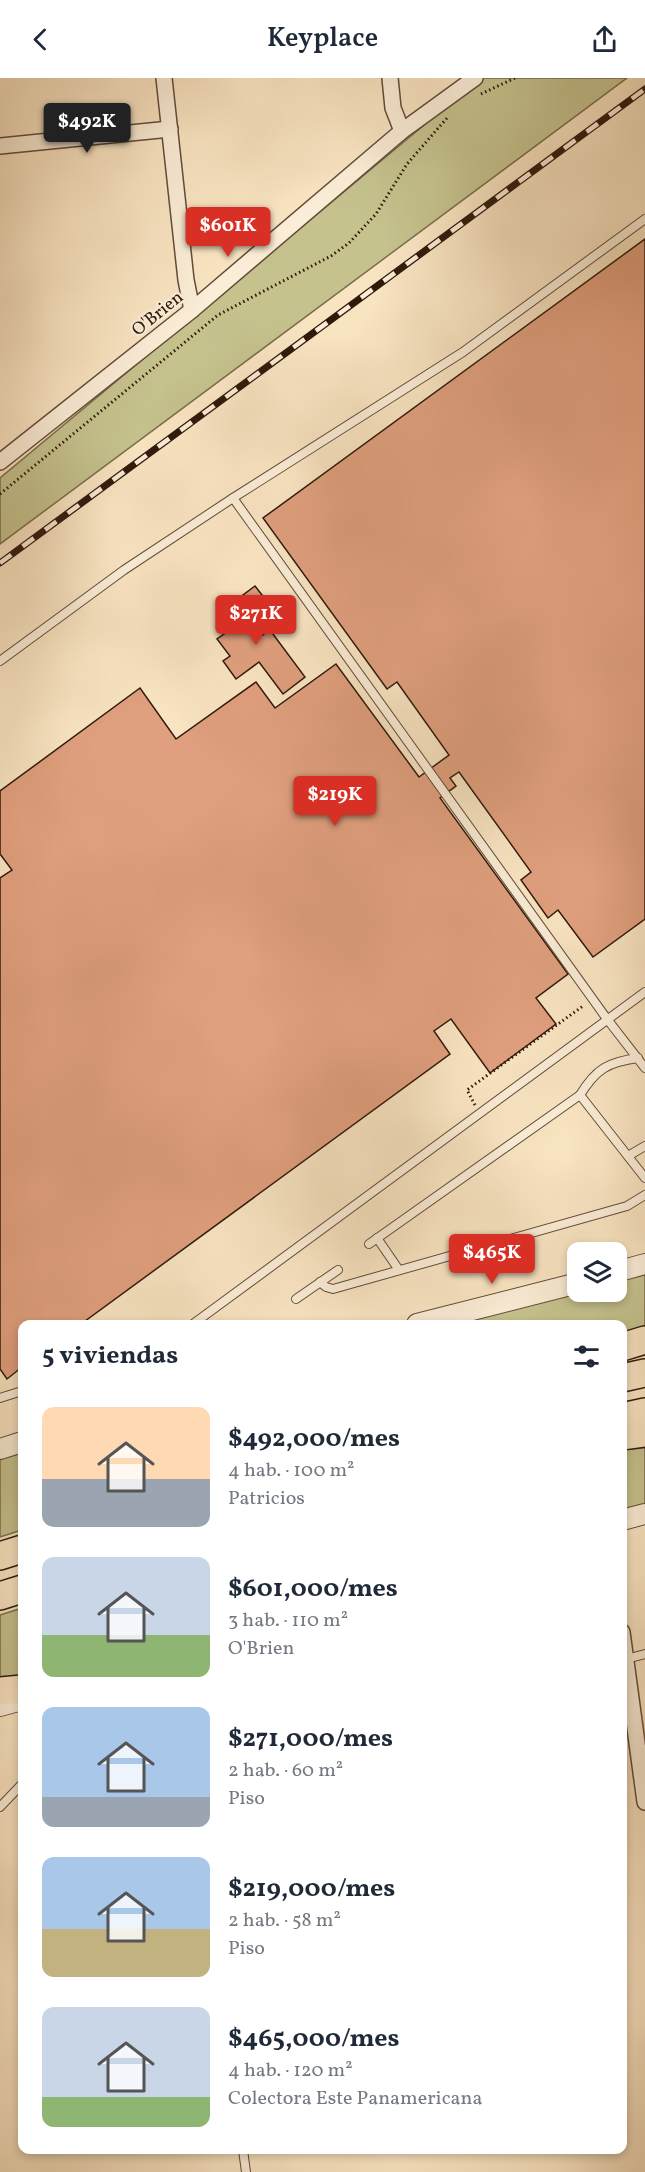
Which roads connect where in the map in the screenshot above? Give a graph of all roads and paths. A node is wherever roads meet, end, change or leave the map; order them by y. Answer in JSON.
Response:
{"nodes":[{"id":1,"x":164,"y":78,"type":"edge"},
{"id":2,"x":390,"y":78,"type":"edge"},
{"id":3,"x":475,"y":78,"type":"edge"},
{"id":4,"x":515,"y":78,"type":"edge"},
{"id":5,"x":473,"y":99,"type":"dead end"},
{"id":6,"x":449,"y":116,"type":"dead end"},
{"id":7,"x":170,"y":129,"type":"junction"},
{"id":8,"x":402,"y":131,"type":"junction"},
{"id":9,"x":0,"y":146,"type":"edge"},
{"id":10,"x":645,"y":219,"type":"edge"},
{"id":11,"x":192,"y":310,"type":"junction"},
{"id":12,"x":0,"y":462,"type":"edge"},
{"id":13,"x":0,"y":495,"type":"edge"},
{"id":14,"x":233,"y":498,"type":"junction"},
{"id":15,"x":0,"y":661,"type":"edge"},
{"id":16,"x":645,"y":992,"type":"edge"},
{"id":17,"x":585,"y":1005,"type":"dead end"},
{"id":18,"x":607,"y":1020,"type":"junction"},
{"id":19,"x":638,"y":1058,"type":"junction"},
{"id":20,"x":645,"y":1068,"type":"edge"},
{"id":21,"x":580,"y":1095,"type":"junction"},
{"id":22,"x":480,"y":1113,"type":"junction"},
{"id":23,"x":645,"y":1146,"type":"edge"},
{"id":24,"x":628,"y":1156,"type":"junction"},
{"id":25,"x":645,"y":1178,"type":"edge"},
{"id":26,"x":645,"y":1196,"type":"edge"},
{"id":27,"x":377,"y":1238,"type":"junction"},
{"id":28,"x":369,"y":1244,"type":"dead end"},
{"id":29,"x":645,"y":1264,"type":"edge"},
{"id":30,"x":627,"y":1269,"type":"edge"},
{"id":31,"x":338,"y":1270,"type":"dead end"},
{"id":32,"x":399,"y":1270,"type":"junction"},
{"id":33,"x":320,"y":1282,"type":"junction"},
{"id":34,"x":567,"y":1285,"type":"edge"},
{"id":35,"x":296,"y":1299,"type":"dead end"},
{"id":36,"x":197,"y":1320,"type":"edge"},
{"id":37,"x":432,"y":1320,"type":"edge"},
{"id":38,"x":645,"y":1340,"type":"edge"},
{"id":39,"x":627,"y":1345,"type":"edge"},
{"id":40,"x":645,"y":1373,"type":"edge"},
{"id":41,"x":627,"y":1377,"type":"edge"},
{"id":42,"x":18,"y":1392,"type":"edge"},
{"id":43,"x":0,"y":1398,"type":"edge"},
{"id":44,"x":645,"y":1412,"type":"edge"},
{"id":45,"x":627,"y":1416,"type":"edge"},
{"id":46,"x":645,"y":1433,"type":"edge"},
{"id":47,"x":627,"y":1435,"type":"edge"},
{"id":48,"x":18,"y":1443,"type":"edge"},
{"id":49,"x":0,"y":1449,"type":"edge"},
{"id":50,"x":645,"y":1514,"type":"edge"},
{"id":51,"x":627,"y":1519,"type":"edge"},
{"id":52,"x":18,"y":1550,"type":"edge"},
{"id":53,"x":0,"y":1556,"type":"edge"},
{"id":54,"x":18,"y":1589,"type":"edge"},
{"id":55,"x":0,"y":1596,"type":"edge"},
{"id":56,"x":645,"y":1654,"type":"edge"},
{"id":57,"x":627,"y":1659,"type":"edge"},
{"id":58,"x":627,"y":1667,"type":"edge"},
{"id":59,"x":18,"y":1689,"type":"edge"},
{"id":60,"x":0,"y":1691,"type":"edge"},
{"id":61,"x":18,"y":1701,"type":"edge"},
{"id":62,"x":0,"y":1706,"type":"edge"},
{"id":63,"x":18,"y":1788,"type":"edge"},
{"id":64,"x":645,"y":1802,"type":"edge"},
{"id":65,"x":0,"y":1807,"type":"edge"},
{"id":66,"x":244,"y":2154,"type":"edge"},
{"id":67,"x":246,"y":2172,"type":"edge"}],
"edges":[{"from":1,"to":7,"type":"street"},
{"from":2,"to":8,"type":"street"},
{"from":3,"to":8,"type":"street","name":"O'Brien"},
{"from":4,"to":5,"type":"path"},
{"from":6,"to":13,"type":"path"},
{"from":7,"to":9,"type":"street"},
{"from":7,"to":11,"type":"street"},
{"from":8,"to":11,"type":"street","name":"O'Brien"},
{"from":10,"to":14,"type":"lane"},
{"from":11,"to":12,"type":"street","name":"O'Brien"},
{"from":14,"to":15,"type":"lane"},
{"from":14,"to":18,"type":"lane"},
{"from":16,"to":18,"type":"lane"},
{"from":17,"to":22,"type":"path"},
{"from":18,"to":19,"type":"lane"},
{"from":18,"to":22,"type":"lane"},
{"from":19,"to":20,"type":"lane"},
{"from":19,"to":21,"type":"lane"},
{"from":21,"to":24,"type":"lane"},
{"from":21,"to":27,"type":"lane"},
{"from":22,"to":36,"type":"lane"},
{"from":23,"to":24,"type":"lane"},
{"from":24,"to":25,"type":"lane"},
{"from":26,"to":32,"type":"lane"},
{"from":27,"to":28,"type":"lane"},
{"from":27,"to":32,"type":"lane"},
{"from":29,"to":30,"type":"street"},
{"from":31,"to":33,"type":"lane"},
{"from":32,"to":33,"type":"lane"},
{"from":33,"to":35,"type":"lane"},
{"from":34,"to":37,"type":"street"},
{"from":38,"to":39,"type":"highway"},
{"from":40,"to":41,"type":"highway"},
{"from":42,"to":43,"type":"lane"},
{"from":44,"to":45,"type":"highway"},
{"from":46,"to":47,"type":"highway"},
{"from":48,"to":49,"type":"street"},
{"from":50,"to":51,"type":"street"},
{"from":52,"to":53,"type":"highway"},
{"from":54,"to":55,"type":"highway"},
{"from":56,"to":57,"type":"lane"},
{"from":58,"to":64,"type":"street"},
{"from":59,"to":60,"type":"highway"},
{"from":61,"to":62,"type":"street"},
{"from":63,"to":65,"type":"lane"},
{"from":66,"to":67,"type":"lane"}]}
